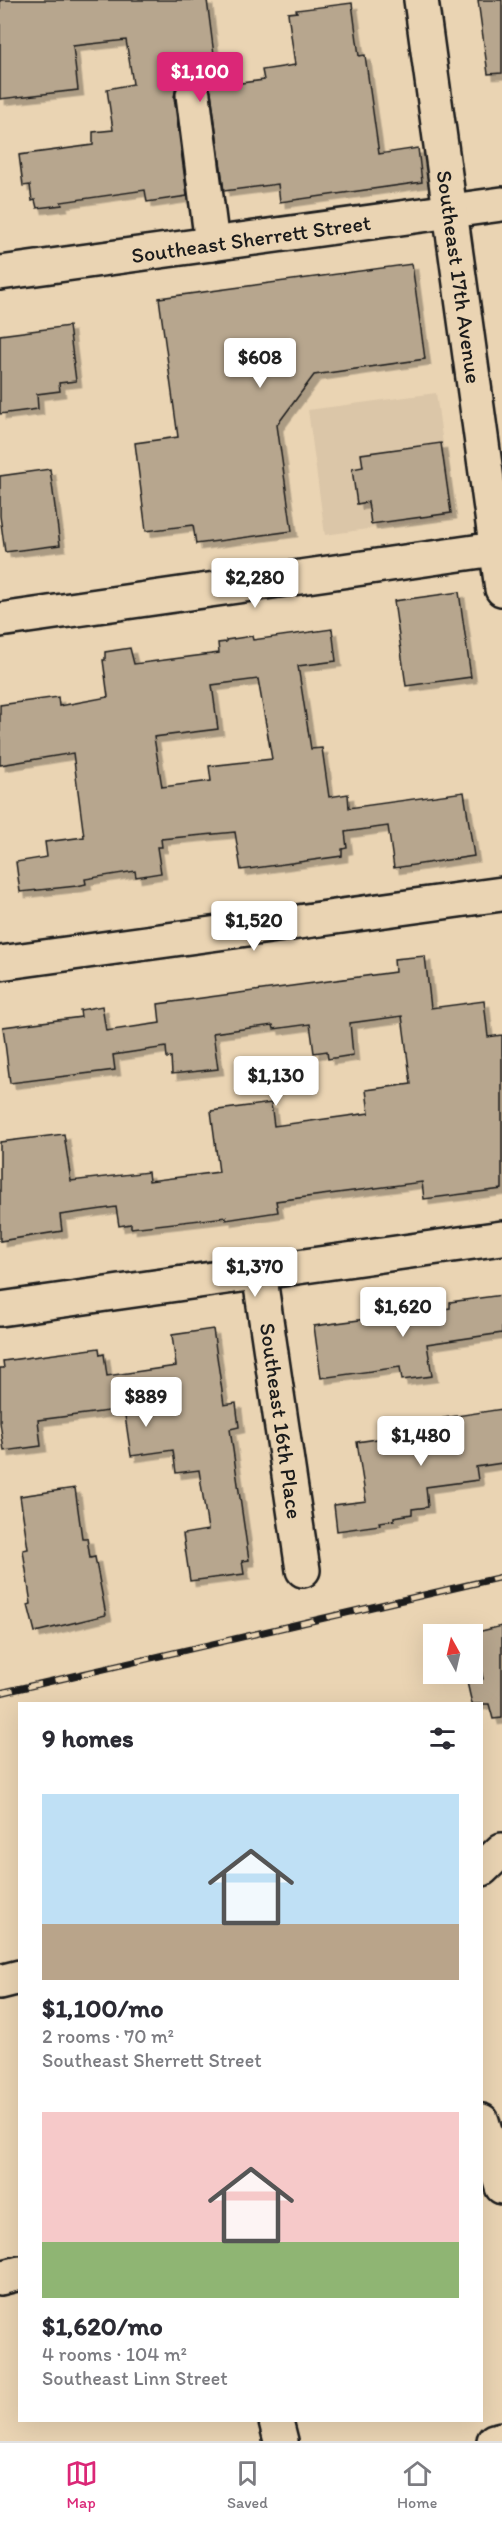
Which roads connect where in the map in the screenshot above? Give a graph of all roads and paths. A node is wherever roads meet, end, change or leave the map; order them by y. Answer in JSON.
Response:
{"nodes":[{"id":1,"x":421,"y":0,"type":"edge"},
{"id":2,"x":193,"y":94,"type":"dead end"},
{"id":3,"x":502,"y":204,"type":"edge"},
{"id":4,"x":450,"y":212,"type":"junction"},
{"id":5,"x":212,"y":244,"type":"junction"},
{"id":6,"x":0,"y":273,"type":"edge"},
{"id":7,"x":499,"y":548,"type":"edge"},
{"id":8,"x":502,"y":589,"type":"edge"},
{"id":9,"x":0,"y":620,"type":"edge"},
{"id":10,"x":502,"y":894,"type":"edge"},
{"id":11,"x":0,"y":963,"type":"edge"},
{"id":12,"x":502,"y":1238,"type":"edge"},
{"id":13,"x":259,"y":1272,"type":"junction"},
{"id":14,"x":0,"y":1309,"type":"edge"},
{"id":15,"x":303,"y":1570,"type":"dead end"},
{"id":16,"x":502,"y":1850,"type":"edge"},
{"id":17,"x":483,"y":1868,"type":"edge"},
{"id":18,"x":18,"y":1978,"type":"edge"},
{"id":19,"x":0,"y":1982,"type":"edge"},
{"id":20,"x":483,"y":2124,"type":"edge"},
{"id":21,"x":502,"y":2187,"type":"edge"},
{"id":22,"x":18,"y":2274,"type":"edge"},
{"id":23,"x":0,"y":2278,"type":"edge"},
{"id":24,"x":276,"y":2422,"type":"edge"},
{"id":25,"x":502,"y":2439,"type":"edge"},
{"id":26,"x":280,"y":2441,"type":"edge"},
{"id":27,"x":494,"y":2441,"type":"edge"}],
"edges":[{"from":1,"to":4,"type":"street","name":"Southeast 17th Avenue"},
{"from":2,"to":5,"type":"street"},
{"from":3,"to":4,"type":"street","name":"Southeast Sherrett Street"},
{"from":4,"to":5,"type":"street","name":"Southeast Sherrett Street"},
{"from":4,"to":7,"type":"street","name":"Southeast 17th Avenue"},
{"from":5,"to":6,"type":"street","name":"Southeast Sherrett Street"},
{"from":7,"to":8,"type":"street","name":"Southeast 17th Avenue"},
{"from":7,"to":9,"type":"street"},
{"from":10,"to":11,"type":"street"},
{"from":12,"to":13,"type":"street"},
{"from":13,"to":14,"type":"street"},
{"from":13,"to":15,"type":"street","name":"Southeast 16th Place"},
{"from":16,"to":17,"type":"street"},
{"from":18,"to":19,"type":"street"},
{"from":20,"to":21,"type":"street"},
{"from":22,"to":23,"type":"street"},
{"from":24,"to":26,"type":"street"},
{"from":25,"to":27,"type":"street"}]}
